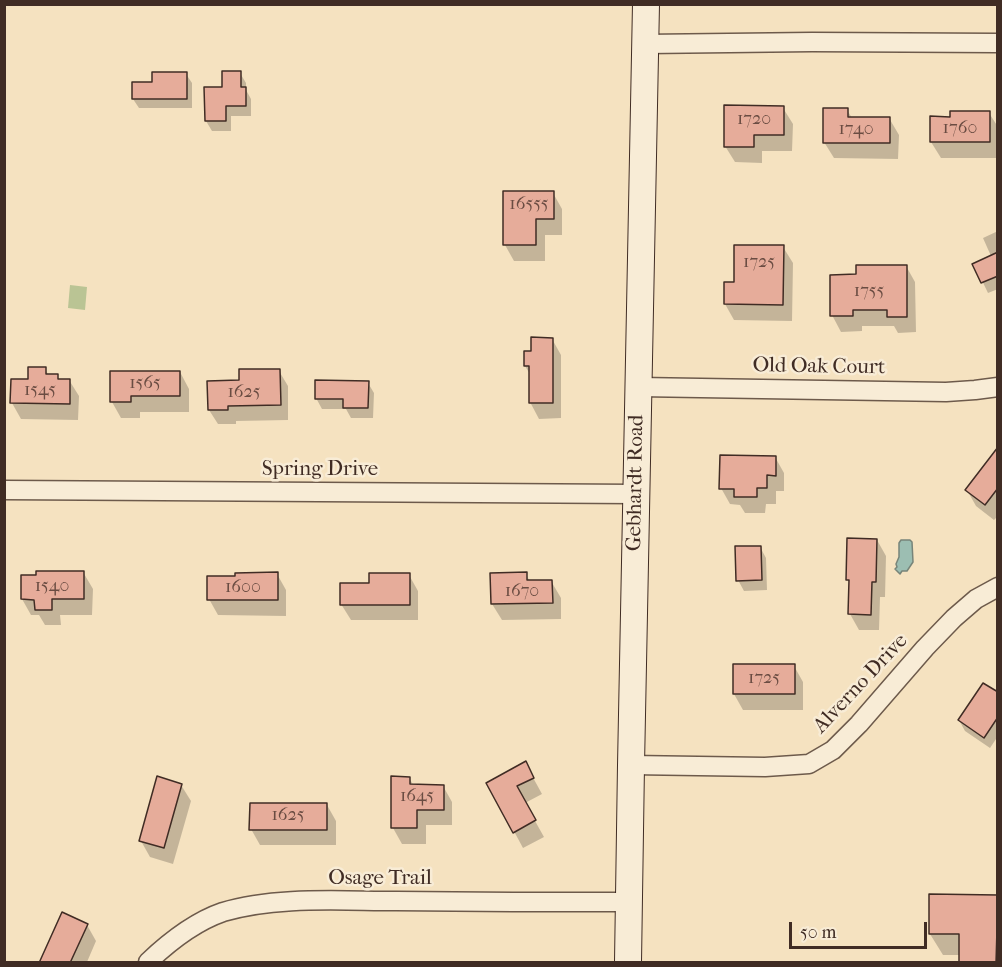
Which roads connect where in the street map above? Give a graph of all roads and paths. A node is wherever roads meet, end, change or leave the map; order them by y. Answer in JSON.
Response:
{"nodes":[{"id":1,"x":646,"y":4,"type":"edge"},
{"id":2,"x":998,"y":43,"type":"edge"},
{"id":3,"x":645,"y":44,"type":"junction"},
{"id":4,"x":639,"y":387,"type":"junction"},
{"id":5,"x":998,"y":387,"type":"edge"},
{"id":6,"x":4,"y":490,"type":"edge"},
{"id":7,"x":636,"y":494,"type":"junction"},
{"id":8,"x":998,"y":587,"type":"edge"},
{"id":9,"x":631,"y":765,"type":"junction"},
{"id":10,"x":629,"y":902,"type":"junction"},
{"id":11,"x":148,"y":963,"type":"edge"},
{"id":12,"x":628,"y":963,"type":"edge"}],
"edges":[{"from":1,"to":3,"type":"street","name":"Gebhardt Road"},
{"from":2,"to":3,"type":"street"},
{"from":3,"to":4,"type":"street","name":"Gebhardt Road"},
{"from":4,"to":5,"type":"street","name":"Old Oak Court"},
{"from":4,"to":7,"type":"street","name":"Gebhardt Road"},
{"from":6,"to":7,"type":"street","name":"Spring Drive"},
{"from":7,"to":9,"type":"street","name":"Gebhardt Road"},
{"from":8,"to":9,"type":"street","name":"Alverno Drive"},
{"from":9,"to":10,"type":"street","name":"Gebhardt Road"},
{"from":10,"to":11,"type":"street","name":"Osage Trail"},
{"from":10,"to":12,"type":"street","name":"Gebhardt Road"}]}
